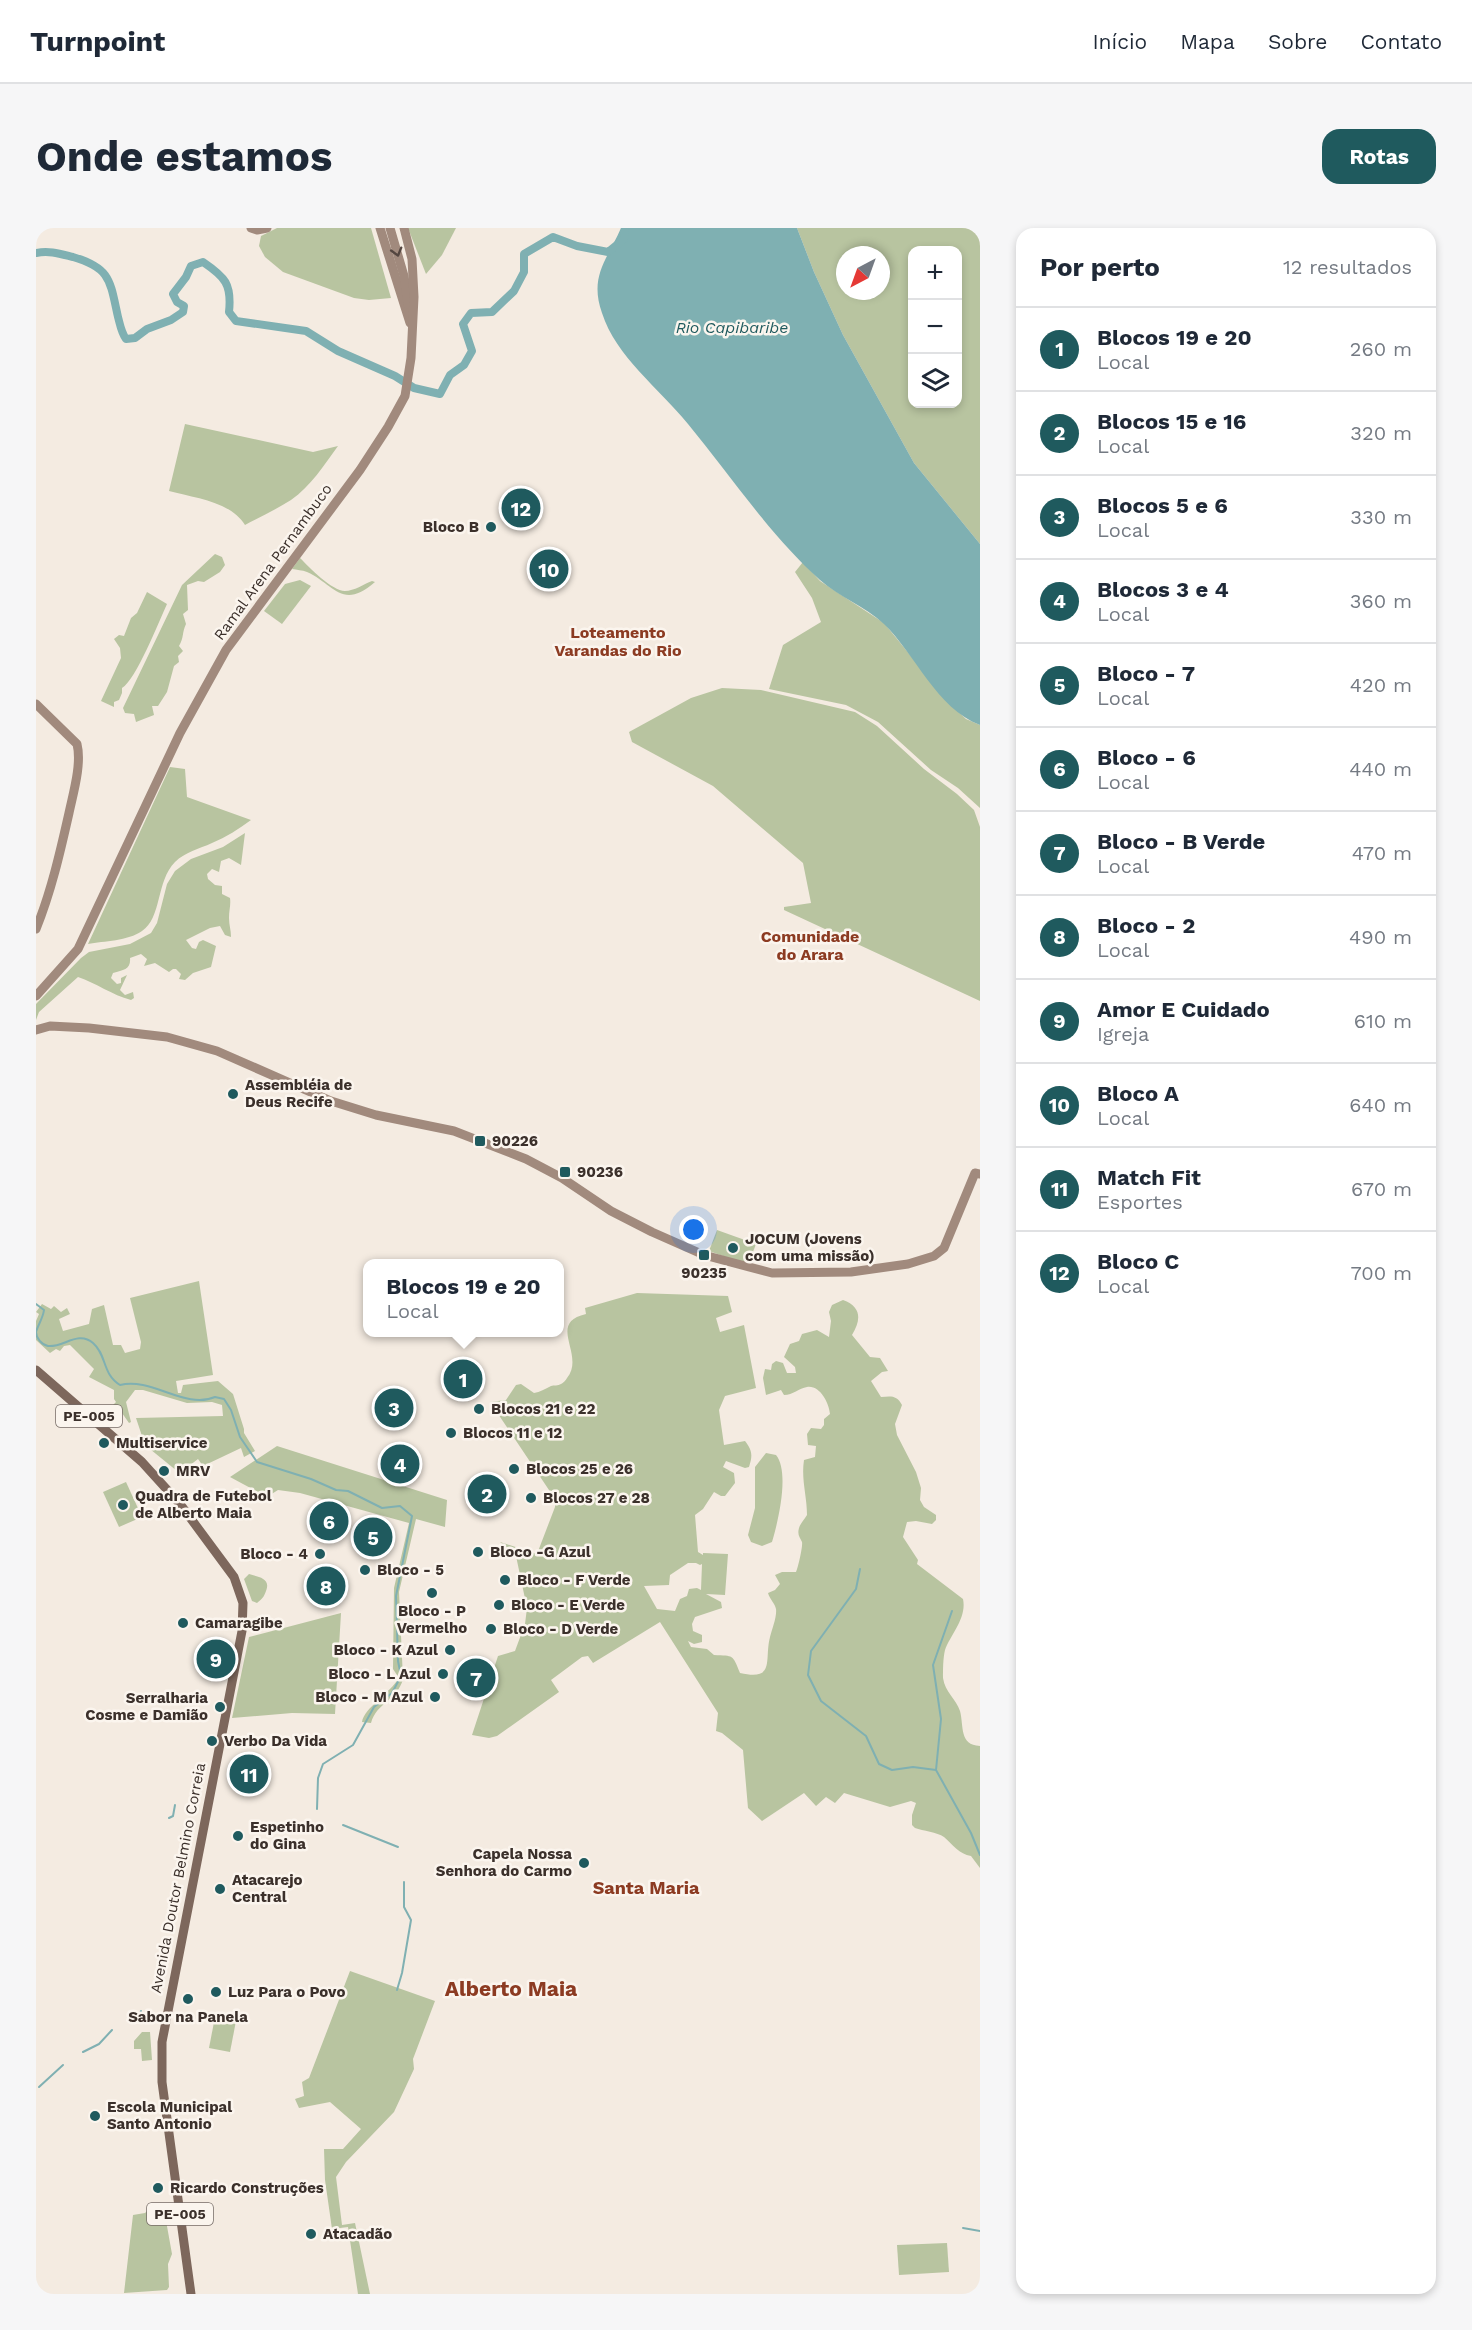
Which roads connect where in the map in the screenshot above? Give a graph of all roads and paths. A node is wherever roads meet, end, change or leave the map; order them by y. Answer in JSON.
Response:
{"nodes":[{"id":1,"x":251,"y":228,"type":"edge"},
{"id":2,"x":267,"y":228,"type":"edge"},
{"id":3,"x":380,"y":228,"type":"edge"},
{"id":4,"x":390,"y":228,"type":"edge"},
{"id":5,"x":404,"y":228,"type":"edge"},
{"id":6,"x":399,"y":277,"type":"junction"},
{"id":7,"x":412,"y":330,"type":"junction"},
{"id":8,"x":36,"y":704,"type":"edge"},
{"id":9,"x":36,"y":929,"type":"edge"},
{"id":10,"x":36,"y":996,"type":"edge"},
{"id":11,"x":36,"y":1030,"type":"edge"},
{"id":12,"x":977,"y":1174,"type":"edge"},
{"id":13,"x":36,"y":1370,"type":"edge"},
{"id":14,"x":191,"y":2294,"type":"edge"}],
"edges":[{"from":1,"to":2,"type":"street"},
{"from":3,"to":6,"type":"street"},
{"from":4,"to":6,"type":"street","one_way":true},
{"from":5,"to":7,"type":"street","name":"Ramal Arena Pernambuco"},
{"from":6,"to":7,"type":"street"},
{"from":7,"to":10,"type":"street","name":"Ramal Arena Pernambuco"},
{"from":8,"to":9,"type":"street"},
{"from":11,"to":12,"type":"street"},
{"from":13,"to":14,"type":"main road","name":"Avenida Doutor Belmino Correia","number":"PE-005"}]}
